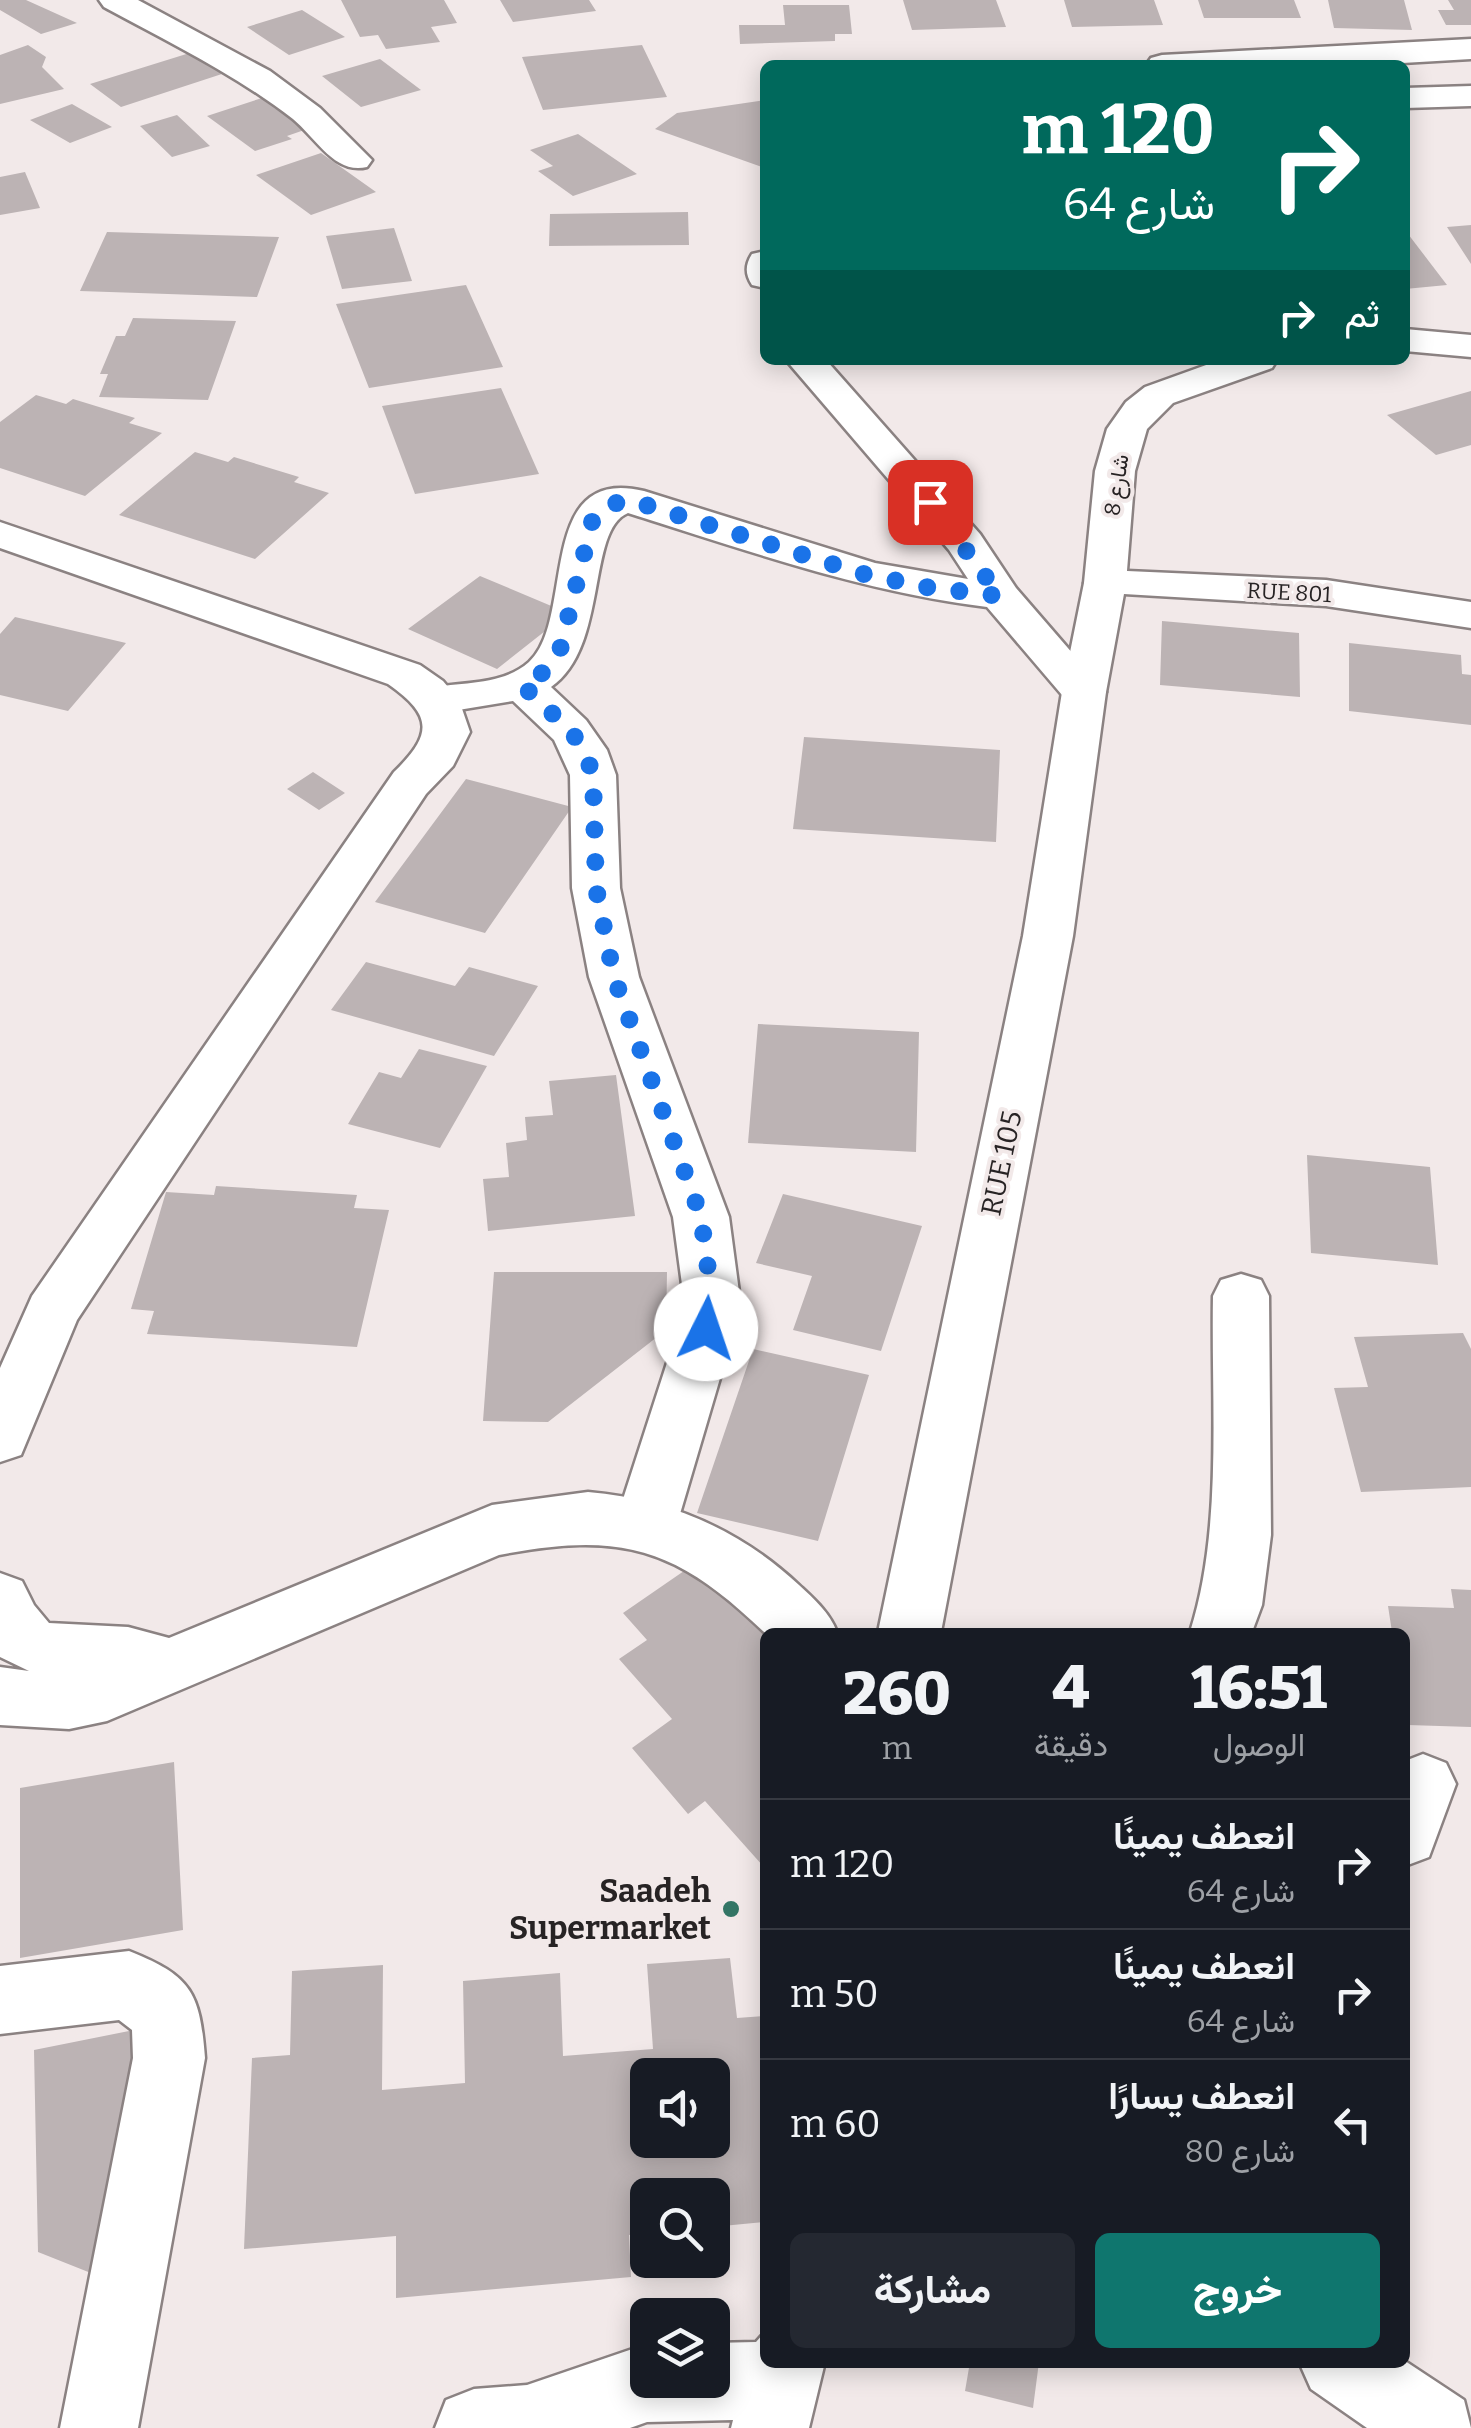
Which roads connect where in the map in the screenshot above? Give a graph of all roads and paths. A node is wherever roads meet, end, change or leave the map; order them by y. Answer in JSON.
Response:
{"nodes":[{"id":1,"x":115,"y":0,"type":"edge"},
{"id":2,"x":1471,"y":48,"type":"edge"},
{"id":3,"x":1278,"y":60,"type":"edge"},
{"id":4,"x":1471,"y":96,"type":"edge"},
{"id":5,"x":1410,"y":98,"type":"edge"},
{"id":6,"x":355,"y":160,"type":"dead end"},
{"id":7,"x":1410,"y":340,"type":"edge"},
{"id":8,"x":1471,"y":346,"type":"edge"},
{"id":9,"x":809,"y":365,"type":"edge"},
{"id":10,"x":1242,"y":365,"type":"edge"},
{"id":11,"x":0,"y":534,"type":"edge"},
{"id":12,"x":1105,"y":583,"type":"junction"},
{"id":13,"x":1000,"y":596,"type":"junction"},
{"id":14,"x":1471,"y":615,"type":"edge"},
{"id":15,"x":318,"y":647,"type":"junction"},
{"id":16,"x":522,"y":685,"type":"junction"},
{"id":17,"x":1084,"y":692,"type":"junction"},
{"id":18,"x":440,"y":699,"type":"junction"},
{"id":19,"x":410,"y":783,"type":"junction"},
{"id":20,"x":1241,"y":1296,"type":"dead end"},
{"id":21,"x":0,"y":1438,"type":"edge"},
{"id":22,"x":646,"y":1524,"type":"junction"},
{"id":23,"x":802,"y":1628,"type":"edge"},
{"id":24,"x":910,"y":1628,"type":"edge"},
{"id":25,"x":1222,"y":1628,"type":"edge"},
{"id":26,"x":7,"y":1651,"type":"edge"},
{"id":27,"x":0,"y":2000,"type":"edge"},
{"id":28,"x":1347,"y":2368,"type":"edge"},
{"id":29,"x":779,"y":2390,"type":"edge"},
{"id":30,"x":513,"y":2427,"type":"edge"},
{"id":31,"x":99,"y":2428,"type":"edge"},
{"id":32,"x":1436,"y":2428,"type":"edge"}],
"edges":[{"from":1,"to":6,"type":"street"},
{"from":2,"to":3,"type":"street"},
{"from":4,"to":5,"type":"street"},
{"from":7,"to":8,"type":"street"},
{"from":9,"to":13,"type":"street"},
{"from":10,"to":12,"type":"street","name":"شارع 8"},
{"from":11,"to":15,"type":"street"},
{"from":12,"to":14,"type":"street","name":"RUE 801"},
{"from":12,"to":17,"type":"street","name":"شارع 8"},
{"from":13,"to":16,"type":"street"},
{"from":13,"to":17,"type":"street"},
{"from":15,"to":18,"type":"street"},
{"from":15,"to":19,"type":"street"},
{"from":16,"to":18,"type":"street"},
{"from":16,"to":22,"type":"street"},
{"from":17,"to":24,"type":"street","name":"RUE 105"},
{"from":18,"to":19,"type":"street"},
{"from":19,"to":21,"type":"street"},
{"from":20,"to":25,"type":"street"},
{"from":22,"to":23,"type":"street"},
{"from":22,"to":26,"type":"street"},
{"from":27,"to":31,"type":"street"},
{"from":28,"to":32,"type":"street"},
{"from":29,"to":30,"type":"street"}]}
